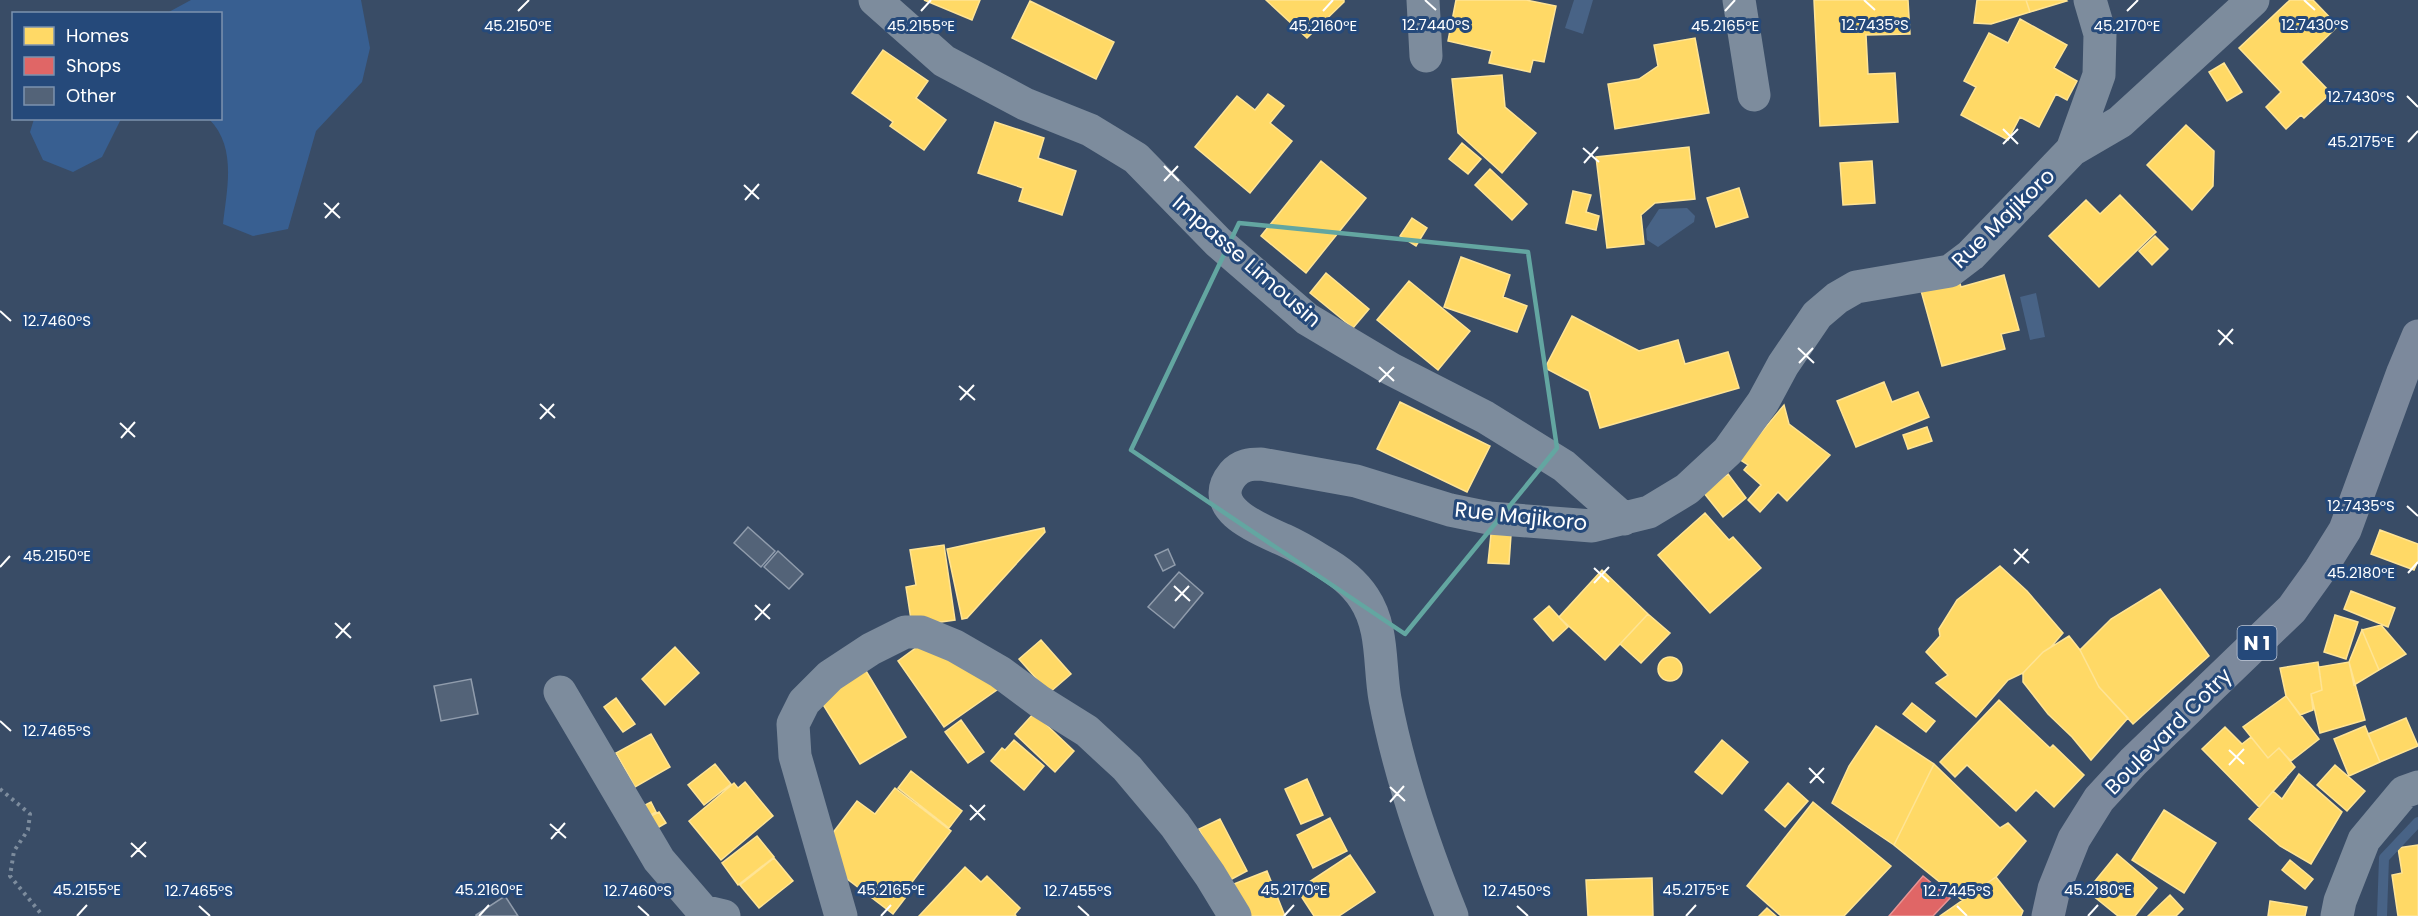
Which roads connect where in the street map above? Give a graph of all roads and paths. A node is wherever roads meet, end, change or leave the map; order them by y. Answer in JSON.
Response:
{"nodes":[{"id":1,"x":875,"y":0,"type":"edge"},
{"id":2,"x":1423,"y":0,"type":"edge"},
{"id":3,"x":1739,"y":0,"type":"edge"},
{"id":4,"x":2090,"y":0,"type":"edge"},
{"id":5,"x":2253,"y":0,"type":"edge"},
{"id":6,"x":1426,"y":56,"type":"dead end"},
{"id":7,"x":1754,"y":95,"type":"dead end"},
{"id":8,"x":2072,"y":150,"type":"junction"},
{"id":9,"x":2418,"y":336,"type":"edge"},
{"id":10,"x":1624,"y":519,"type":"junction"},
{"id":11,"x":560,"y":692,"type":"dead end"},
{"id":12,"x":2418,"y":787,"type":"edge"},
{"id":13,"x":0,"y":789,"type":"edge"},
{"id":14,"x":43,"y":916,"type":"edge"},
{"id":15,"x":724,"y":916,"type":"edge"},
{"id":16,"x":841,"y":916,"type":"edge"},
{"id":17,"x":1235,"y":916,"type":"edge"},
{"id":18,"x":1452,"y":916,"type":"edge"},
{"id":19,"x":2048,"y":916,"type":"edge"},
{"id":20,"x":2337,"y":916,"type":"edge"}],
"edges":[{"from":1,"to":10,"type":"street","name":"Impasse Limousin"},
{"from":2,"to":6,"type":"street"},
{"from":3,"to":7,"type":"street"},
{"from":4,"to":8,"type":"street","name":"Rue Majikoro"},
{"from":5,"to":8,"type":"street"},
{"from":8,"to":10,"type":"street","name":"Rue Majikoro"},
{"from":9,"to":19,"type":"main road","name":"Boulevard Cotry","number":"N 1"},
{"from":10,"to":18,"type":"street","name":"Rue Majikoro"},
{"from":11,"to":15,"type":"street"},
{"from":12,"to":20,"type":"street"},
{"from":13,"to":14,"type":"path"},
{"from":16,"to":17,"type":"street"}]}
